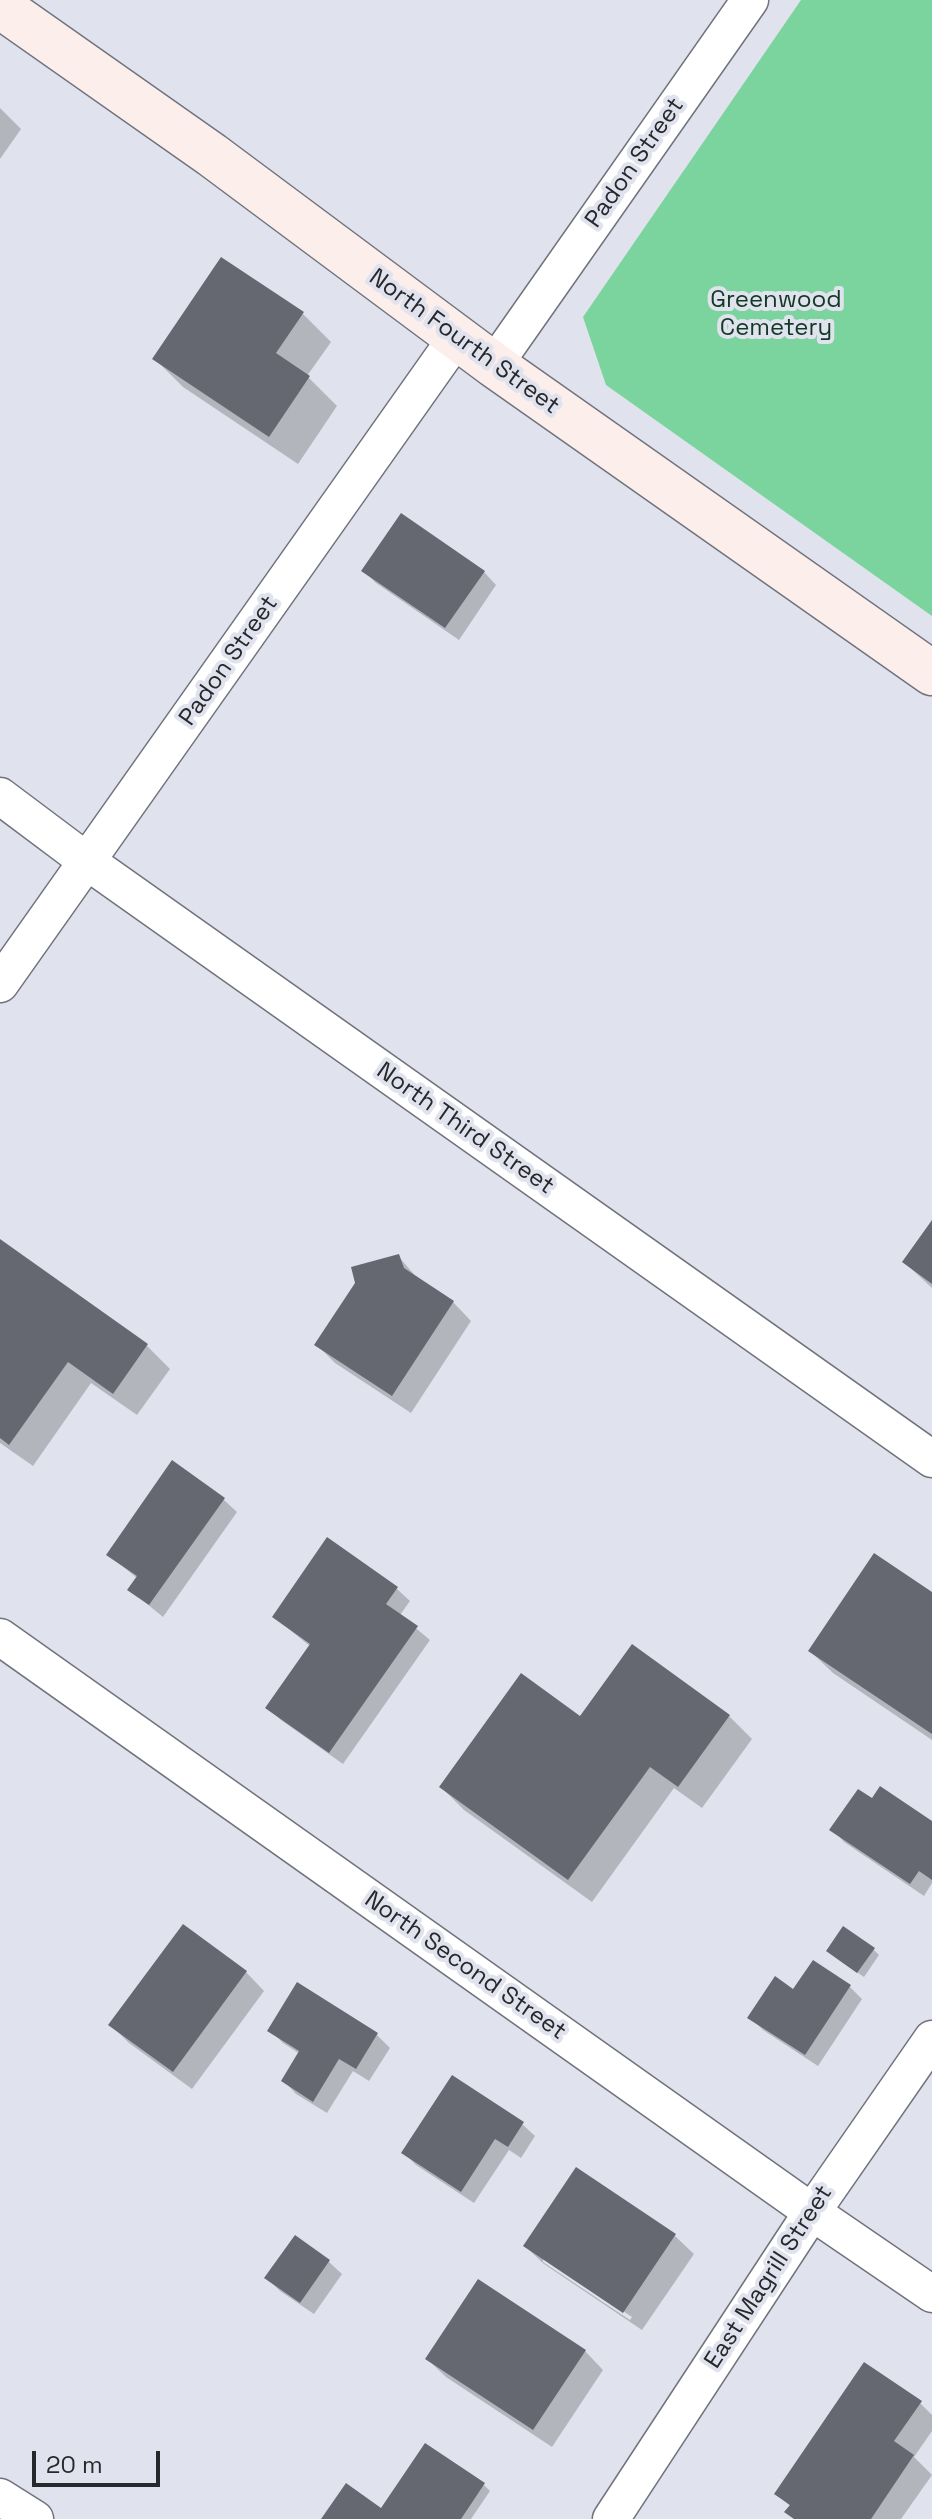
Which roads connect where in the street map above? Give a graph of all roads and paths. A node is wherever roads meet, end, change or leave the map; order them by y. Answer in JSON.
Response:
{"nodes":[{"id":1,"x":750,"y":0,"type":"edge"},
{"id":2,"x":0,"y":6,"type":"edge"},
{"id":3,"x":457,"y":337,"type":"junction"},
{"id":4,"x":494,"y":365,"type":"junction"},
{"id":5,"x":932,"y":673,"type":"edge"},
{"id":6,"x":0,"y":796,"type":"edge"},
{"id":7,"x":88,"y":862,"type":"junction"},
{"id":8,"x":0,"y":984,"type":"edge"},
{"id":9,"x":932,"y":1459,"type":"edge"},
{"id":10,"x":0,"y":1637,"type":"edge"},
{"id":11,"x":932,"y":2039,"type":"edge"},
{"id":12,"x":812,"y":2212,"type":"junction"},
{"id":13,"x":932,"y":2294,"type":"edge"},
{"id":14,"x":0,"y":2497,"type":"edge"},
{"id":15,"x":35,"y":2519,"type":"edge"},
{"id":16,"x":611,"y":2519,"type":"edge"}],
"edges":[{"from":1,"to":4,"type":"street","name":"Padon Street"},
{"from":2,"to":3,"type":"street","name":"North Fourth Street"},
{"from":3,"to":4,"type":"street","name":"North Fourth Street"},
{"from":3,"to":7,"type":"street","name":"Padon Street"},
{"from":4,"to":5,"type":"street","name":"North Fourth Street"},
{"from":6,"to":7,"type":"street","name":"North Third Street"},
{"from":7,"to":8,"type":"street","name":"Padon Street"},
{"from":7,"to":9,"type":"street","name":"North Third Street"},
{"from":10,"to":12,"type":"street","name":"North Second Street"},
{"from":11,"to":12,"type":"street","name":"East Magrill Street"},
{"from":12,"to":13,"type":"street","name":"North Second Street"},
{"from":12,"to":16,"type":"street","name":"East Magrill Street"},
{"from":14,"to":15,"type":"street"}]}
